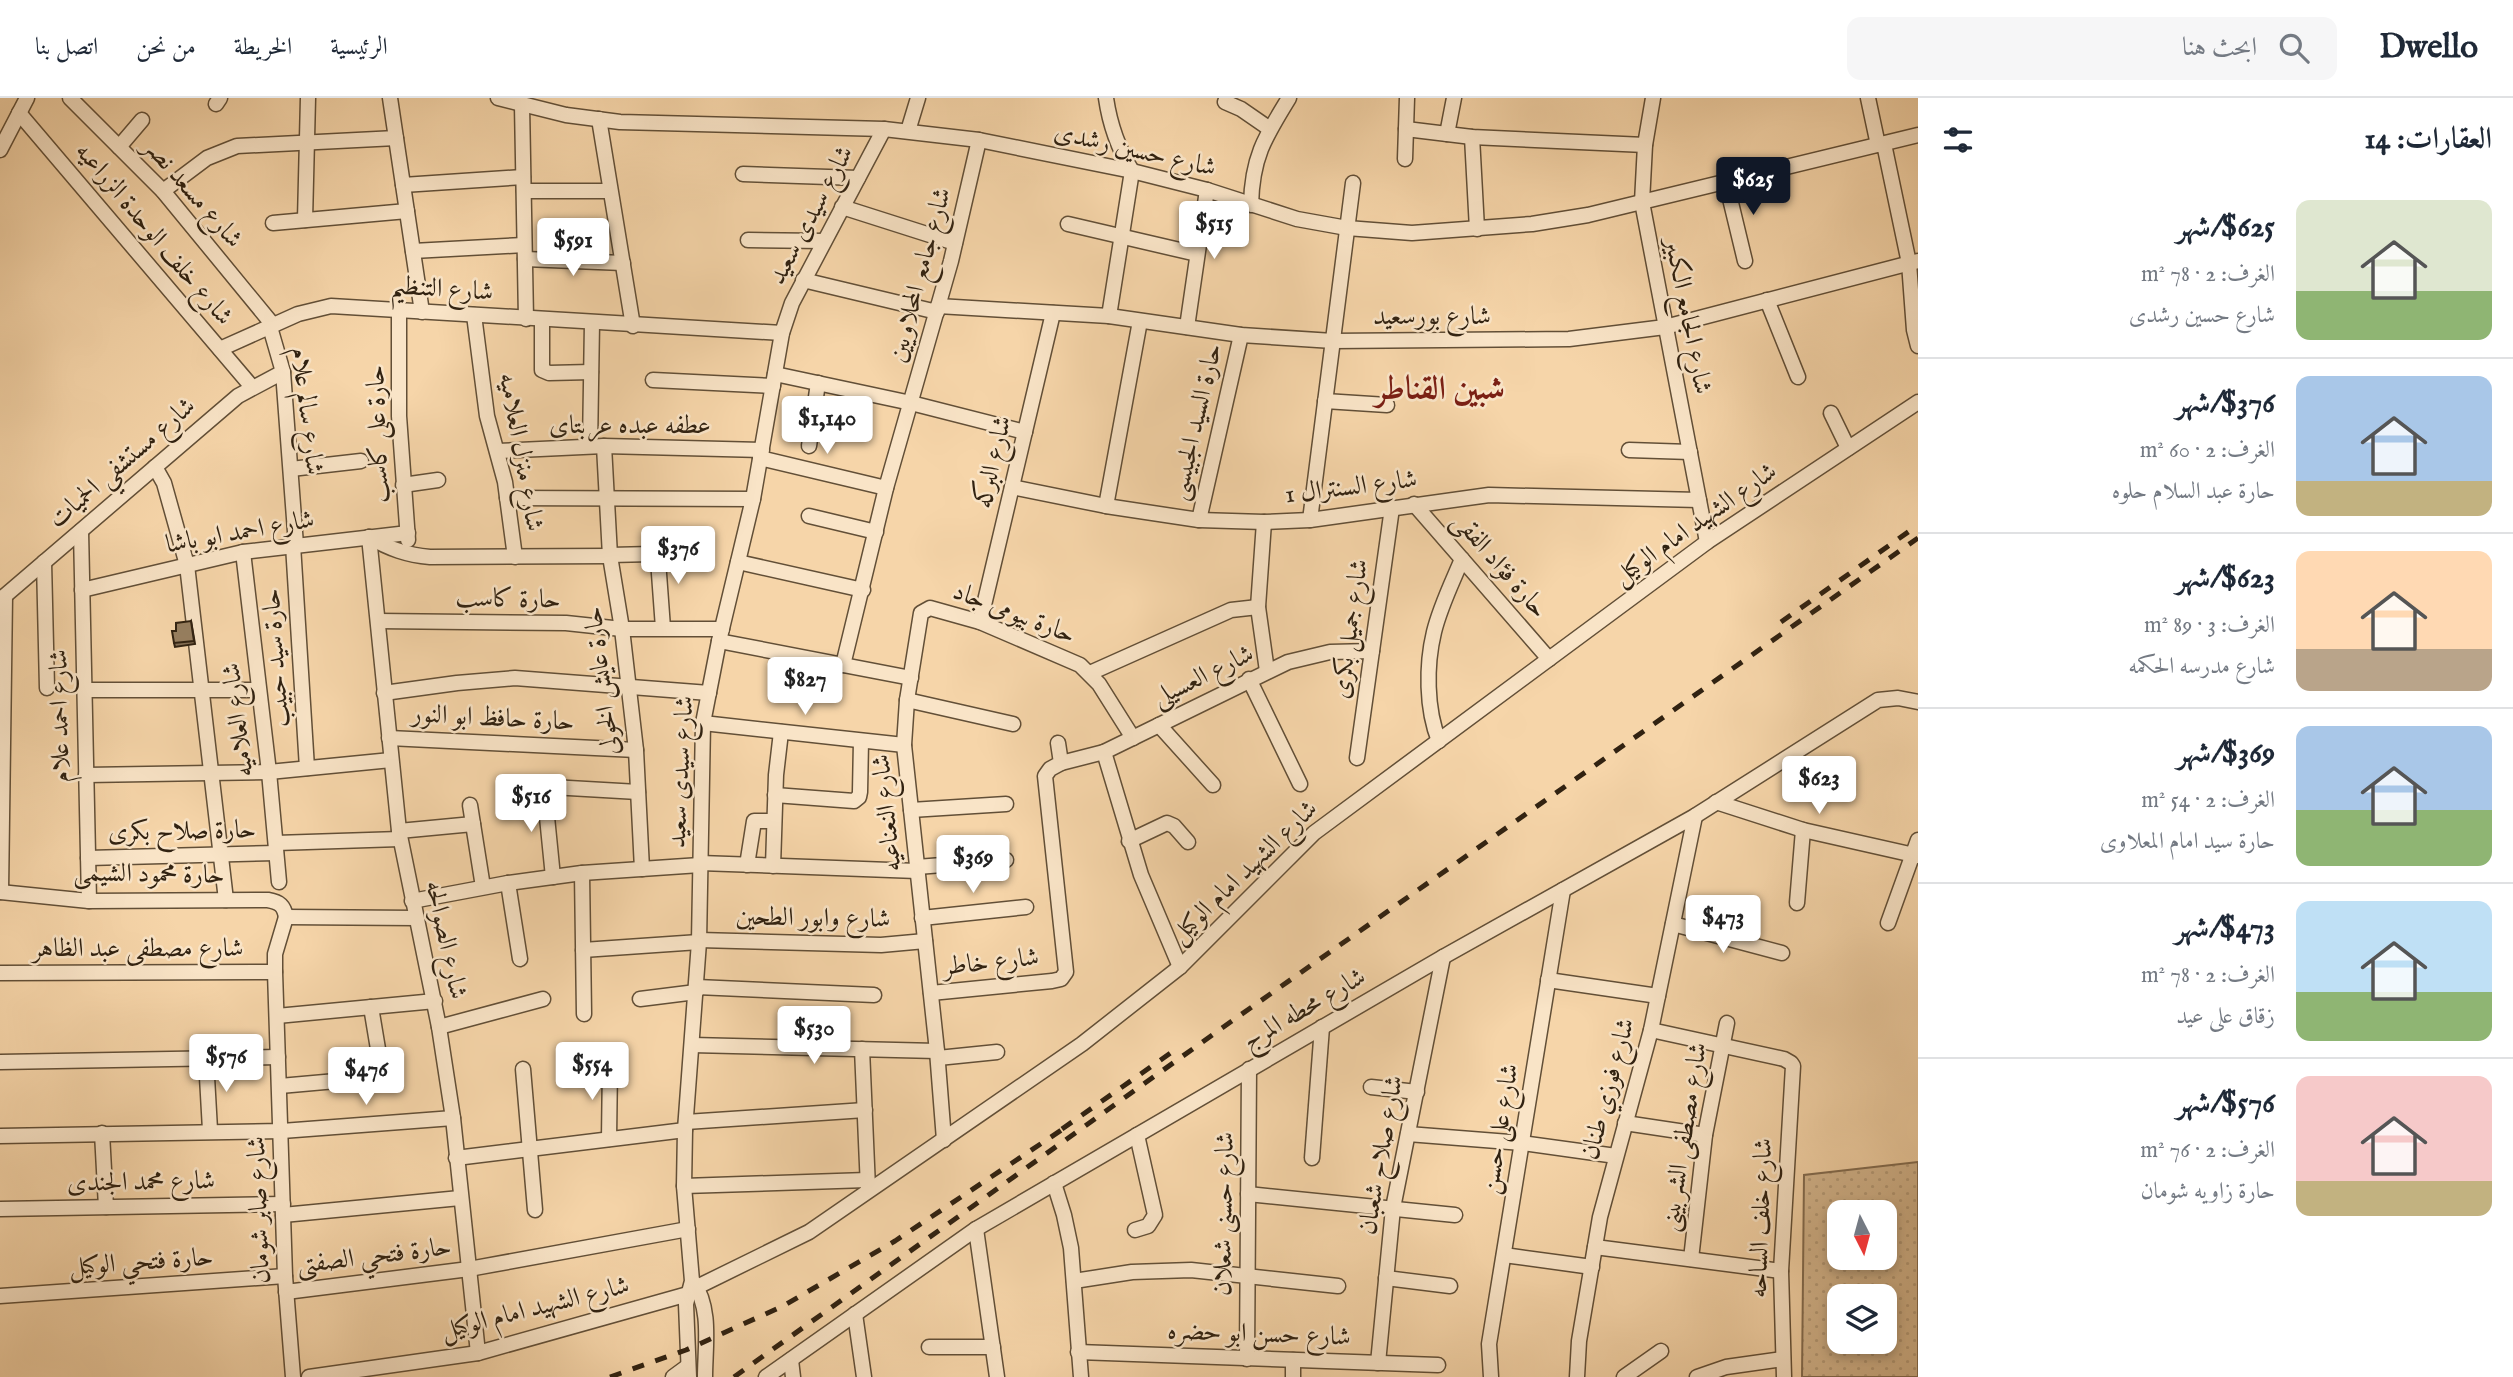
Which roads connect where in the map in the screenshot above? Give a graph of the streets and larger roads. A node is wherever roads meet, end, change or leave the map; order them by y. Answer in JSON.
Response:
{"nodes":[{"id":1,"x":27,"y":98,"type":"edge"},
{"id":2,"x":70,"y":98,"type":"edge"},
{"id":3,"x":308,"y":98,"type":"edge"},
{"id":4,"x":390,"y":98,"type":"edge"},
{"id":5,"x":500,"y":98,"type":"edge"},
{"id":6,"x":918,"y":98,"type":"edge"},
{"id":7,"x":1106,"y":98,"type":"edge"},
{"id":8,"x":1289,"y":98,"type":"edge"},
{"id":9,"x":1407,"y":98,"type":"edge"},
{"id":10,"x":1454,"y":98,"type":"edge"},
{"id":11,"x":1653,"y":98,"type":"edge"},
{"id":12,"x":1868,"y":98,"type":"edge"},
{"id":13,"x":1225,"y":102,"type":"dead end"},
{"id":14,"x":522,"y":104,"type":"junction"},
{"id":15,"x":19,"y":113,"type":"junction"},
{"id":16,"x":599,"y":119,"type":"junction"},
{"id":17,"x":142,"y":120,"type":"dead end"},
{"id":18,"x":884,"y":129,"type":"junction"},
{"id":19,"x":1270,"y":129,"type":"junction"},
{"id":20,"x":1406,"y":129,"type":"junction"},
{"id":21,"x":908,"y":131,"type":"junction"},
{"id":22,"x":1447,"y":134,"type":"junction"},
{"id":23,"x":1918,"y":135,"type":"edge"},
{"id":24,"x":1472,"y":137,"type":"junction"},
{"id":25,"x":396,"y":138,"type":"junction"},
{"id":26,"x":979,"y":140,"type":"junction"},
{"id":27,"x":307,"y":141,"type":"junction"},
{"id":28,"x":2,"y":143,"type":"edge"},
{"id":29,"x":1881,"y":144,"type":"junction"},
{"id":30,"x":1646,"y":145,"type":"junction"},
{"id":31,"x":119,"y":147,"type":"junction"},
{"id":32,"x":1405,"y":159,"type":"dead end"},
{"id":33,"x":1132,"y":172,"type":"junction"},
{"id":34,"x":743,"y":174,"type":"dead end"},
{"id":35,"x":858,"y":178,"type":"junction"},
{"id":36,"x":1726,"y":182,"type":"junction"},
{"id":37,"x":1353,"y":183,"type":"dead end"},
{"id":38,"x":524,"y":184,"type":"junction"},
{"id":39,"x":403,"y":185,"type":"junction"},
{"id":40,"x":1207,"y":190,"type":"junction"},
{"id":41,"x":163,"y":191,"type":"junction"},
{"id":42,"x":610,"y":191,"type":"junction"},
{"id":43,"x":1642,"y":202,"type":"junction"},
{"id":44,"x":1251,"y":205,"type":"junction"},
{"id":45,"x":842,"y":207,"type":"junction"},
{"id":46,"x":407,"y":211,"type":"junction"},
{"id":47,"x":305,"y":220,"type":"junction"},
{"id":48,"x":273,"y":223,"type":"dead end"},
{"id":49,"x":1068,"y":224,"type":"dead end"},
{"id":50,"x":1347,"y":228,"type":"junction"},
{"id":51,"x":1477,"y":229,"type":"junction"},
{"id":52,"x":1123,"y":237,"type":"junction"},
{"id":53,"x":748,"y":240,"type":"dead end"},
{"id":54,"x":824,"y":241,"type":"junction"},
{"id":55,"x":955,"y":243,"type":"junction"},
{"id":56,"x":413,"y":251,"type":"junction"},
{"id":57,"x":525,"y":252,"type":"junction"},
{"id":58,"x":1197,"y":254,"type":"junction"},
{"id":59,"x":1745,"y":261,"type":"dead end"},
{"id":60,"x":622,"y":262,"type":"junction"},
{"id":61,"x":1914,"y":262,"type":"edge"},
{"id":62,"x":803,"y":281,"type":"junction"},
{"id":63,"x":1767,"y":300,"type":"junction"},
{"id":64,"x":938,"y":309,"type":"junction"},
{"id":65,"x":400,"y":311,"type":"junction"},
{"id":66,"x":422,"y":312,"type":"junction"},
{"id":67,"x":1053,"y":313,"type":"junction"},
{"id":68,"x":474,"y":315,"type":"junction"},
{"id":69,"x":1109,"y":316,"type":"junction"},
{"id":70,"x":526,"y":318,"type":"junction"},
{"id":71,"x":542,"y":320,"type":"junction"},
{"id":72,"x":1140,"y":321,"type":"junction"},
{"id":73,"x":592,"y":323,"type":"junction"},
{"id":74,"x":272,"y":326,"type":"junction"},
{"id":75,"x":633,"y":326,"type":"junction"},
{"id":76,"x":1187,"y":327,"type":"junction"},
{"id":77,"x":1665,"y":327,"type":"junction"},
{"id":78,"x":782,"y":333,"type":"junction"},
{"id":79,"x":1241,"y":334,"type":"junction"},
{"id":80,"x":1333,"y":341,"type":"junction"},
{"id":81,"x":1918,"y":346,"type":"edge"},
{"id":82,"x":220,"y":348,"type":"junction"},
{"id":83,"x":283,"y":372,"type":"junction"},
{"id":84,"x":591,"y":372,"type":"junction"},
{"id":85,"x":1798,"y":377,"type":"dead end"},
{"id":86,"x":653,"y":380,"type":"dead end"},
{"id":87,"x":774,"y":380,"type":"junction"},
{"id":88,"x":818,"y":383,"type":"junction"},
{"id":89,"x":252,"y":387,"type":"junction"},
{"id":90,"x":1325,"y":401,"type":"junction"},
{"id":91,"x":1918,"y":402,"type":"edge"},
{"id":92,"x":911,"y":403,"type":"junction"},
{"id":93,"x":1387,"y":405,"type":"dead end"},
{"id":94,"x":1830,"y":413,"type":"dead end"},
{"id":95,"x":1025,"y":432,"type":"junction"},
{"id":96,"x":597,"y":446,"type":"junction"},
{"id":97,"x":809,"y":446,"type":"dead end"},
{"id":98,"x":1848,"y":448,"type":"junction"},
{"id":99,"x":1629,"y":450,"type":"dead end"},
{"id":100,"x":498,"y":451,"type":"junction"},
{"id":101,"x":1689,"y":452,"type":"junction"},
{"id":102,"x":761,"y":454,"type":"junction"},
{"id":103,"x":361,"y":461,"type":"dead end"},
{"id":104,"x":155,"y":467,"type":"junction"},
{"id":105,"x":291,"y":469,"type":"junction"},
{"id":106,"x":438,"y":480,"type":"dead end"},
{"id":107,"x":403,"y":485,"type":"junction"},
{"id":108,"x":1012,"y":487,"type":"junction"},
{"id":109,"x":887,"y":488,"type":"junction"},
{"id":110,"x":607,"y":497,"type":"junction"},
{"id":111,"x":507,"y":498,"type":"junction"},
{"id":112,"x":753,"y":499,"type":"junction"},
{"id":113,"x":1699,"y":500,"type":"junction"},
{"id":114,"x":1414,"y":504,"type":"junction"},
{"id":115,"x":1106,"y":506,"type":"junction"},
{"id":116,"x":1392,"y":508,"type":"junction"},
{"id":117,"x":809,"y":516,"type":"dead end"},
{"id":118,"x":1199,"y":520,"type":"junction"},
{"id":119,"x":1310,"y":520,"type":"junction"},
{"id":120,"x":1264,"y":522,"type":"junction"},
{"id":121,"x":80,"y":531,"type":"junction"},
{"id":122,"x":876,"y":532,"type":"junction"},
{"id":123,"x":408,"y":533,"type":"junction"},
{"id":124,"x":369,"y":537,"type":"junction"},
{"id":125,"x":1707,"y":542,"type":"junction"},
{"id":126,"x":295,"y":545,"type":"junction"},
{"id":127,"x":243,"y":552,"type":"junction"},
{"id":128,"x":410,"y":555,"type":"junction"},
{"id":129,"x":610,"y":555,"type":"junction"},
{"id":130,"x":515,"y":557,"type":"junction"},
{"id":131,"x":1462,"y":559,"type":"junction"},
{"id":132,"x":44,"y":562,"type":"junction"},
{"id":133,"x":738,"y":562,"type":"junction"},
{"id":134,"x":187,"y":565,"type":"junction"},
{"id":135,"x":82,"y":590,"type":"junction"},
{"id":136,"x":863,"y":590,"type":"junction"},
{"id":137,"x":2,"y":598,"type":"edge"},
{"id":138,"x":1258,"y":607,"type":"junction"},
{"id":139,"x":925,"y":609,"type":"joint"},
{"id":140,"x":378,"y":621,"type":"junction"},
{"id":141,"x":980,"y":622,"type":"junction"},
{"id":142,"x":663,"y":628,"type":"junction"},
{"id":143,"x":622,"y":629,"type":"junction"},
{"id":144,"x":721,"y":635,"type":"junction"},
{"id":145,"x":1372,"y":651,"type":"junction"},
{"id":146,"x":1549,"y":659,"type":"junction"},
{"id":147,"x":843,"y":665,"type":"junction"},
{"id":148,"x":1267,"y":671,"type":"junction"},
{"id":149,"x":1090,"y":673,"type":"junction"},
{"id":150,"x":911,"y":678,"type":"junction"},
{"id":151,"x":1249,"y":679,"type":"junction"},
{"id":152,"x":629,"y":686,"type":"junction"},
{"id":153,"x":47,"y":688,"type":"dead end"},
{"id":154,"x":84,"y":690,"type":"junction"},
{"id":155,"x":202,"y":690,"type":"junction"},
{"id":156,"x":258,"y":690,"type":"junction"},
{"id":157,"x":384,"y":693,"type":"junction"},
{"id":158,"x":709,"y":693,"type":"junction"},
{"id":159,"x":908,"y":700,"type":"junction"},
{"id":160,"x":1918,"y":702,"type":"edge"},
{"id":161,"x":703,"y":723,"type":"junction"},
{"id":162,"x":1013,"y":724,"type":"dead end"},
{"id":163,"x":1159,"y":724,"type":"junction"},
{"id":164,"x":781,"y":732,"type":"junction"},
{"id":165,"x":389,"y":738,"type":"junction"},
{"id":166,"x":1133,"y":738,"type":"junction"},
{"id":167,"x":861,"y":740,"type":"junction"},
{"id":168,"x":1439,"y":741,"type":"junction"},
{"id":169,"x":1058,"y":743,"type":"dead end"},
{"id":170,"x":904,"y":745,"type":"junction"},
{"id":171,"x":636,"y":750,"type":"junction"},
{"id":172,"x":1104,"y":752,"type":"junction"},
{"id":173,"x":1357,"y":758,"type":"dead end"},
{"id":174,"x":391,"y":760,"type":"junction"},
{"id":175,"x":1060,"y":762,"type":"junction"},
{"id":176,"x":307,"y":768,"type":"junction"},
{"id":177,"x":270,"y":772,"type":"junction"},
{"id":178,"x":212,"y":773,"type":"junction"},
{"id":179,"x":86,"y":775,"type":"junction"},
{"id":180,"x":1300,"y":784,"type":"dead end"},
{"id":181,"x":517,"y":785,"type":"dead end"},
{"id":182,"x":1213,"y":785,"type":"dead end"},
{"id":183,"x":544,"y":787,"type":"junction"},
{"id":184,"x":638,"y":792,"type":"junction"},
{"id":185,"x":775,"y":795,"type":"junction"},
{"id":186,"x":1716,"y":802,"type":"junction"},
{"id":187,"x":1006,"y":804,"type":"dead end"},
{"id":188,"x":470,"y":805,"type":"dead end"},
{"id":189,"x":911,"y":810,"type":"junction"},
{"id":190,"x":1695,"y":816,"type":"junction"},
{"id":191,"x":774,"y":821,"type":"junction"},
{"id":192,"x":473,"y":824,"type":"junction"},
{"id":193,"x":1,"y":829,"type":"edge"},
{"id":194,"x":1803,"y":830,"type":"junction"},
{"id":195,"x":399,"y":835,"type":"junction"},
{"id":196,"x":1918,"y":840,"type":"edge"},
{"id":197,"x":1129,"y":841,"type":"junction"},
{"id":198,"x":1188,"y":842,"type":"dead end"},
{"id":199,"x":276,"y":848,"type":"junction"},
{"id":200,"x":221,"y":854,"type":"junction"},
{"id":201,"x":1915,"y":856,"type":"edge"},
{"id":202,"x":88,"y":858,"type":"junction"},
{"id":203,"x":1006,"y":860,"type":"dead end"},
{"id":204,"x":700,"y":864,"type":"junction"},
{"id":205,"x":747,"y":865,"type":"junction"},
{"id":206,"x":773,"y":866,"type":"junction"},
{"id":207,"x":642,"y":869,"type":"junction"},
{"id":208,"x":917,"y":869,"type":"junction"},
{"id":209,"x":582,"y":873,"type":"junction"},
{"id":210,"x":553,"y":877,"type":"junction"},
{"id":211,"x":279,"y":882,"type":"dead end"},
{"id":212,"x":508,"y":883,"type":"junction"},
{"id":213,"x":483,"y":887,"type":"junction"},
{"id":214,"x":1563,"y":890,"type":"junction"},
{"id":215,"x":1,"y":892,"type":"edge"},
{"id":216,"x":226,"y":900,"type":"junction"},
{"id":217,"x":89,"y":901,"type":"junction"},
{"id":218,"x":412,"y":901,"type":"junction"},
{"id":219,"x":1797,"y":903,"type":"dead end"},
{"id":220,"x":1026,"y":907,"type":"dead end"},
{"id":221,"x":286,"y":917,"type":"junction"},
{"id":222,"x":416,"y":918,"type":"junction"},
{"id":223,"x":922,"y":918,"type":"junction"},
{"id":224,"x":1673,"y":923,"type":"junction"},
{"id":225,"x":1888,"y":923,"type":"dead end"},
{"id":226,"x":699,"y":941,"type":"junction"},
{"id":227,"x":925,"y":941,"type":"junction"},
{"id":228,"x":583,"y":950,"type":"junction"},
{"id":229,"x":1782,"y":953,"type":"dead end"},
{"id":230,"x":1443,"y":957,"type":"junction"},
{"id":231,"x":520,"y":959,"type":"dead end"},
{"id":232,"x":1180,"y":967,"type":"junction"},
{"id":233,"x":275,"y":972,"type":"junction"},
{"id":234,"x":0,"y":973,"type":"edge"},
{"id":235,"x":1548,"y":980,"type":"junction"},
{"id":236,"x":697,"y":990,"type":"junction"},
{"id":237,"x":930,"y":993,"type":"junction"},
{"id":238,"x":874,"y":995,"type":"dead end"},
{"id":239,"x":1658,"y":996,"type":"junction"},
{"id":240,"x":544,"y":999,"type":"dead end"},
{"id":241,"x":640,"y":999,"type":"dead end"},
{"id":242,"x":435,"y":1001,"type":"junction"},
{"id":243,"x":372,"y":1007,"type":"junction"},
{"id":244,"x":584,"y":1014,"type":"dead end"},
{"id":245,"x":277,"y":1016,"type":"junction"},
{"id":246,"x":1727,"y":1023,"type":"dead end"},
{"id":247,"x":439,"y":1027,"type":"junction"},
{"id":248,"x":1322,"y":1027,"type":"junction"},
{"id":249,"x":1651,"y":1030,"type":"junction"},
{"id":250,"x":692,"y":1045,"type":"junction"},
{"id":251,"x":1722,"y":1045,"type":"junction"},
{"id":252,"x":862,"y":1049,"type":"junction"},
{"id":253,"x":998,"y":1052,"type":"dead end"},
{"id":254,"x":937,"y":1054,"type":"junction"},
{"id":255,"x":278,"y":1057,"type":"junction"},
{"id":256,"x":206,"y":1059,"type":"junction"},
{"id":257,"x":0,"y":1062,"type":"edge"},
{"id":258,"x":610,"y":1065,"type":"dead end"},
{"id":259,"x":523,"y":1069,"type":"dead end"},
{"id":260,"x":1250,"y":1069,"type":"junction"},
{"id":261,"x":382,"y":1073,"type":"dead end"},
{"id":262,"x":336,"y":1081,"type":"dead end"},
{"id":263,"x":279,"y":1086,"type":"junction"},
{"id":264,"x":1371,"y":1087,"type":"dead end"},
{"id":265,"x":1417,"y":1092,"type":"junction"},
{"id":266,"x":865,"y":1110,"type":"junction"},
{"id":267,"x":453,"y":1118,"type":"junction"},
{"id":268,"x":1625,"y":1123,"type":"junction"},
{"id":269,"x":685,"y":1126,"type":"junction"},
{"id":270,"x":211,"y":1130,"type":"junction"},
{"id":271,"x":282,"y":1131,"type":"junction"},
{"id":272,"x":102,"y":1133,"type":"junction"},
{"id":273,"x":1408,"y":1134,"type":"junction"},
{"id":274,"x":1137,"y":1135,"type":"junction"},
{"id":275,"x":1704,"y":1135,"type":"junction"},
{"id":276,"x":0,"y":1136,"type":"edge"},
{"id":277,"x":609,"y":1139,"type":"junction"},
{"id":278,"x":944,"y":1140,"type":"junction"},
{"id":279,"x":1522,"y":1143,"type":"junction"},
{"id":280,"x":530,"y":1149,"type":"junction"},
{"id":281,"x":1616,"y":1156,"type":"junction"},
{"id":282,"x":456,"y":1158,"type":"junction"},
{"id":283,"x":1312,"y":1158,"type":"dead end"},
{"id":284,"x":1054,"y":1183,"type":"junction"},
{"id":285,"x":684,"y":1186,"type":"junction"},
{"id":286,"x":868,"y":1187,"type":"junction"},
{"id":287,"x":1248,"y":1194,"type":"junction"},
{"id":288,"x":460,"y":1198,"type":"junction"},
{"id":289,"x":106,"y":1207,"type":"junction"},
{"id":290,"x":1393,"y":1208,"type":"junction"},
{"id":291,"x":0,"y":1209,"type":"edge"},
{"id":292,"x":283,"y":1209,"type":"junction"},
{"id":293,"x":535,"y":1210,"type":"dead end"},
{"id":294,"x":1455,"y":1214,"type":"dead end"},
{"id":295,"x":688,"y":1229,"type":"junction"},
{"id":296,"x":976,"y":1229,"type":"junction"},
{"id":297,"x":1135,"y":1230,"type":"dead end"},
{"id":298,"x":1595,"y":1247,"type":"junction"},
{"id":299,"x":1504,"y":1255,"type":"junction"},
{"id":300,"x":1691,"y":1259,"type":"junction"},
{"id":301,"x":1592,"y":1267,"type":"junction"},
{"id":302,"x":468,"y":1269,"type":"junction"},
{"id":303,"x":1782,"y":1271,"type":"junction"},
{"id":304,"x":285,"y":1276,"type":"junction"},
{"id":305,"x":1248,"y":1276,"type":"junction"},
{"id":306,"x":1387,"y":1278,"type":"junction"},
{"id":307,"x":1074,"y":1281,"type":"junction"},
{"id":308,"x":1338,"y":1286,"type":"dead end"},
{"id":309,"x":1450,"y":1286,"type":"dead end"},
{"id":310,"x":692,"y":1287,"type":"junction"},
{"id":311,"x":286,"y":1292,"type":"junction"},
{"id":312,"x":0,"y":1296,"type":"edge"},
{"id":313,"x":855,"y":1314,"type":"junction"},
{"id":314,"x":929,"y":1347,"type":"dead end"},
{"id":315,"x":993,"y":1347,"type":"junction"},
{"id":316,"x":1661,"y":1351,"type":"dead end"},
{"id":317,"x":1078,"y":1352,"type":"junction"},
{"id":318,"x":478,"y":1353,"type":"junction"},
{"id":319,"x":1247,"y":1359,"type":"junction"},
{"id":320,"x":1783,"y":1359,"type":"junction"},
{"id":321,"x":791,"y":1360,"type":"junction"},
{"id":322,"x":1293,"y":1360,"type":"junction"},
{"id":323,"x":1378,"y":1363,"type":"junction"},
{"id":324,"x":1438,"y":1365,"type":"dead end"},
{"id":325,"x":689,"y":1372,"type":"edge"},
{"id":326,"x":1632,"y":1375,"type":"edge"},
{"id":327,"x":293,"y":1377,"type":"edge"},
{"id":328,"x":309,"y":1377,"type":"edge"},
{"id":329,"x":673,"y":1377,"type":"edge"},
{"id":330,"x":705,"y":1377,"type":"edge"},
{"id":331,"x":766,"y":1377,"type":"edge"},
{"id":332,"x":793,"y":1377,"type":"edge"},
{"id":333,"x":864,"y":1377,"type":"edge"},
{"id":334,"x":997,"y":1377,"type":"edge"},
{"id":335,"x":1081,"y":1377,"type":"edge"},
{"id":336,"x":1293,"y":1377,"type":"edge"},
{"id":337,"x":1491,"y":1377,"type":"edge"},
{"id":338,"x":1577,"y":1377,"type":"edge"},
{"id":339,"x":1697,"y":1377,"type":"edge"},
{"id":340,"x":1784,"y":1377,"type":"edge"}],
"edges":[{"from":1,"to":15,"type":"street"},
{"from":2,"to":31,"type":"street","name":"شارع مسعد نصر"},
{"from":3,"to":27,"type":"street"},
{"from":4,"to":25,"type":"street"},
{"from":5,"to":14,"type":"street","name":"شارع حسين رشدى"},
{"from":6,"to":21,"type":"street"},
{"from":7,"to":33,"type":"street"},
{"from":8,"to":19,"type":"street"},
{"from":9,"to":20,"type":"street"},
{"from":10,"to":22,"type":"street"},
{"from":11,"to":30,"type":"street","name":"شارع الجامع الكبير"},
{"from":12,"to":29,"type":"street"},
{"from":13,"to":19,"type":"street"},
{"from":14,"to":16,"type":"street","name":"شارع حسين رشدى"},
{"from":14,"to":38,"type":"street"},
{"from":15,"to":28,"type":"street"},
{"from":15,"to":82,"type":"street","name":"شارع خلف الوحدة الزراعيه"},
{"from":16,"to":18,"type":"street","name":"شارع حسين رشدى"},
{"from":16,"to":42,"type":"street"},
{"from":17,"to":31,"type":"street"},
{"from":18,"to":21,"type":"street","name":"شارع حسين رشدى"},
{"from":18,"to":35,"type":"street","name":"شارع سيدى سعيد"},
{"from":19,"to":44,"type":"street"},
{"from":20,"to":22,"type":"street"},
{"from":20,"to":32,"type":"street"},
{"from":21,"to":26,"type":"street","name":"شارع حسين رشدى"},
{"from":22,"to":24,"type":"street"},
{"from":23,"to":29,"type":"street","name":"شارع حسين رشدى"},
{"from":24,"to":30,"type":"street"},
{"from":24,"to":51,"type":"street"},
{"from":25,"to":27,"type":"street"},
{"from":25,"to":39,"type":"street"},
{"from":26,"to":33,"type":"street","name":"شارع حسين رشدى"},
{"from":26,"to":55,"type":"street","name":"شارع جامع المحلاويين"},
{"from":27,"to":41,"type":"street"},
{"from":27,"to":47,"type":"street"},
{"from":29,"to":36,"type":"street","name":"شارع حسين رشدى"},
{"from":29,"to":61,"type":"street"},
{"from":30,"to":43,"type":"street","name":"شارع الجامع الكبير"},
{"from":31,"to":41,"type":"street","name":"شارع مسعد نصر"},
{"from":33,"to":40,"type":"street","name":"شارع حسين رشدى"},
{"from":33,"to":52,"type":"street"},
{"from":34,"to":35,"type":"street"},
{"from":35,"to":45,"type":"street","name":"شارع سيدى سعيد"},
{"from":36,"to":43,"type":"street","name":"شارع حسين رشدى"},
{"from":36,"to":59,"type":"street"},
{"from":37,"to":50,"type":"street"},
{"from":38,"to":39,"type":"street"},
{"from":38,"to":42,"type":"street"},
{"from":38,"to":57,"type":"street"},
{"from":39,"to":46,"type":"street"},
{"from":40,"to":44,"type":"street","name":"شارع حسين رشدى"},
{"from":40,"to":58,"type":"street"},
{"from":41,"to":74,"type":"street","name":"شارع مسعد نصر"},
{"from":42,"to":60,"type":"street"},
{"from":43,"to":51,"type":"street","name":"شارع حسين رشدى"},
{"from":43,"to":77,"type":"street","name":"شارع الجامع الكبير"},
{"from":44,"to":50,"type":"street","name":"شارع حسين رشدى"},
{"from":45,"to":54,"type":"street","name":"شارع سيدى سعيد"},
{"from":45,"to":55,"type":"street"},
{"from":46,"to":47,"type":"street"},
{"from":46,"to":56,"type":"street"},
{"from":47,"to":48,"type":"street"},
{"from":49,"to":52,"type":"street"},
{"from":50,"to":51,"type":"street","name":"شارع حسين رشدى"},
{"from":50,"to":80,"type":"street"},
{"from":52,"to":58,"type":"street"},
{"from":52,"to":69,"type":"street"},
{"from":53,"to":54,"type":"street"},
{"from":54,"to":62,"type":"street","name":"شارع سيدى سعيد"},
{"from":55,"to":64,"type":"street","name":"شارع جامع المحلاويين"},
{"from":56,"to":57,"type":"street"},
{"from":56,"to":66,"type":"street"},
{"from":57,"to":60,"type":"street"},
{"from":57,"to":70,"type":"street"},
{"from":58,"to":76,"type":"street"},
{"from":60,"to":75,"type":"street"},
{"from":61,"to":63,"type":"street","name":"شارع بورسعيد"},
{"from":61,"to":81,"type":"street"},
{"from":62,"to":64,"type":"street","name":"شارع بورسعيد"},
{"from":62,"to":78,"type":"street","name":"شارع سيدى سعيد"},
{"from":63,"to":77,"type":"street","name":"شارع بورسعيد"},
{"from":63,"to":85,"type":"street"},
{"from":64,"to":67,"type":"street","name":"شارع بورسعيد"},
{"from":64,"to":92,"type":"street","name":"شارع جامع المحلاويين"},
{"from":65,"to":66,"type":"street","name":"شارع التنظيم"},
{"from":65,"to":74,"type":"street","name":"شارع التنظيم"},
{"from":65,"to":107,"type":"street","name":"حارة على كاسب"},
{"from":66,"to":68,"type":"street","name":"شارع التنظيم"},
{"from":67,"to":69,"type":"street","name":"شارع بورسعيد"},
{"from":67,"to":95,"type":"street","name":"شارع البركه"},
{"from":68,"to":70,"type":"street","name":"شارع التنظيم"},
{"from":68,"to":100,"type":"street","name":"شارع منزل العلاميه"},
{"from":69,"to":72,"type":"street","name":"شارع بورسعيد"},
{"from":70,"to":71,"type":"street","name":"شارع التنظيم"},
{"from":71,"to":73,"type":"street","name":"شارع التنظيم"},
{"from":71,"to":84,"type":"street"},
{"from":72,"to":76,"type":"street","name":"شارع بورسعيد"},
{"from":72,"to":115,"type":"street"},
{"from":73,"to":75,"type":"street","name":"شارع التنظيم"},
{"from":73,"to":84,"type":"street","name":"حارة عايش الخولى"},
{"from":74,"to":82,"type":"street","name":"شارع التنظيم"},
{"from":74,"to":83,"type":"street","name":"شارع سالم علام"},
{"from":75,"to":78,"type":"street","name":"شارع التنظيم"},
{"from":76,"to":79,"type":"street","name":"شارع بورسعيد"},
{"from":77,"to":80,"type":"street","name":"شارع بورسعيد"},
{"from":77,"to":101,"type":"street","name":"شارع الجامع الكبير"},
{"from":78,"to":87,"type":"street","name":"شارع سيدى سعيد"},
{"from":79,"to":80,"type":"street","name":"شارع بورسعيد"},
{"from":79,"to":118,"type":"street","name":"حارة السيد الجبيسى"},
{"from":80,"to":90,"type":"street"},
{"from":82,"to":89,"type":"street","name":"شارع خلف الوحدة الزراعيه"},
{"from":83,"to":89,"type":"street","name":"شارع مستشفي الحميات"},
{"from":83,"to":105,"type":"street","name":"شارع سالم علام"},
{"from":84,"to":96,"type":"street","name":"حارة عايش الخولى"},
{"from":86,"to":87,"type":"street"},
{"from":87,"to":88,"type":"street"},
{"from":87,"to":102,"type":"street","name":"شارع سيدى سعيد"},
{"from":88,"to":92,"type":"street"},
{"from":88,"to":97,"type":"street"},
{"from":89,"to":104,"type":"street","name":"شارع مستشفي الحميات"},
{"from":90,"to":93,"type":"street"},
{"from":90,"to":119,"type":"street"},
{"from":91,"to":98,"type":"street","name":"شارع الشهيد امام الوكيل"},
{"from":92,"to":95,"type":"street"},
{"from":92,"to":109,"type":"street","name":"شارع جامع المحلاويين"},
{"from":94,"to":98,"type":"street"},
{"from":95,"to":108,"type":"street","name":"شارع البركه"},
{"from":96,"to":100,"type":"street","name":"عطفه عبده عربتاى"},
{"from":96,"to":102,"type":"street","name":"عطفه عبده عربتاى"},
{"from":96,"to":110,"type":"street","name":"حارة عايش الخولى"},
{"from":98,"to":125,"type":"street","name":"شارع الشهيد امام الوكيل"},
{"from":99,"to":101,"type":"street"},
{"from":100,"to":111,"type":"street","name":"شارع منزل العلاميه"},
{"from":101,"to":113,"type":"street","name":"شارع الجامع الكبير"},
{"from":102,"to":109,"type":"street","name":"عطفه عبده عربتاى"},
{"from":102,"to":112,"type":"street","name":"شارع سيدى سعيد"},
{"from":103,"to":105,"type":"street"},
{"from":104,"to":121,"type":"street","name":"شارع مستشفي الحميات"},
{"from":104,"to":134,"type":"street"},
{"from":105,"to":126,"type":"street","name":"شارع سالم علام"},
{"from":106,"to":107,"type":"street"},
{"from":107,"to":123,"type":"street","name":"حارة على كاسب"},
{"from":108,"to":115,"type":"street","name":"شارع السنترال 1"},
{"from":108,"to":141,"type":"street","name":"شارع البركه"},
{"from":109,"to":122,"type":"street","name":"شارع جامع المحلاويين"},
{"from":110,"to":111,"type":"street"},
{"from":110,"to":112,"type":"street"},
{"from":110,"to":129,"type":"street","name":"حارة عايش الخولى"},
{"from":111,"to":130,"type":"street","name":"شارع منزل العلاميه"},
{"from":112,"to":133,"type":"street","name":"شارع سيدى سعيد"},
{"from":113,"to":114,"type":"street","name":"شارع السنترال 1"},
{"from":113,"to":125,"type":"street","name":"شارع الجامع الكبير"},
{"from":114,"to":116,"type":"street","name":"شارع السنترال 1"},
{"from":114,"to":131,"type":"street","name":"حارة فؤاد الفقى"},
{"from":115,"to":118,"type":"street","name":"شارع السنترال 1"},
{"from":116,"to":119,"type":"street","name":"شارع السنترال 1"},
{"from":116,"to":145,"type":"street","name":"شارع جميل بكرى"},
{"from":117,"to":122,"type":"street"},
{"from":118,"to":120,"type":"street","name":"شارع السنترال 1"},
{"from":119,"to":120,"type":"street","name":"شارع السنترال 1"},
{"from":120,"to":138,"type":"street"},
{"from":121,"to":132,"type":"street","name":"شارع مستشفي الحميات"},
{"from":121,"to":135,"type":"street","name":"شارع احمد علام"},
{"from":122,"to":136,"type":"street","name":"شارع جامع المحلاويين"},
{"from":123,"to":124,"type":"street","name":"شارع احمد ابو باشا"},
{"from":123,"to":128,"type":"street","name":"حارة على كاسب"},
{"from":124,"to":126,"type":"street","name":"شارع احمد ابو باشا"},
{"from":124,"to":128,"type":"street"},
{"from":124,"to":140,"type":"street","name":"شارع الصوالحه"},
{"from":125,"to":146,"type":"street","name":"شارع الشهيد امام الوكيل"},
{"from":126,"to":127,"type":"street","name":"شارع احمد ابو باشا"},
{"from":126,"to":176,"type":"street","name":"حارة سيد حبيب"},
{"from":127,"to":134,"type":"street","name":"شارع احمد ابو باشا"},
{"from":127,"to":156,"type":"street","name":"شارع العلاميه"},
{"from":128,"to":130,"type":"street"},
{"from":129,"to":130,"type":"street"},
{"from":129,"to":142,"type":"street"},
{"from":129,"to":143,"type":"street","name":"حارة عايش الخولى"},
{"from":131,"to":146,"type":"street","name":"حارة فؤاد الفقى"},
{"from":131,"to":168,"type":"street"},
{"from":132,"to":137,"type":"street","name":"شارع مستشفي الحميات"},
{"from":132,"to":153,"type":"street"},
{"from":133,"to":136,"type":"street"},
{"from":133,"to":144,"type":"street","name":"شارع سيدى سعيد"},
{"from":134,"to":135,"type":"street","name":"شارع احمد ابو باشا"},
{"from":134,"to":155,"type":"street"},
{"from":135,"to":154,"type":"street","name":"شارع احمد علام"},
{"from":136,"to":147,"type":"street","name":"شارع جامع المحلاويين"},
{"from":137,"to":193,"type":"street"},
{"from":138,"to":148,"type":"street"},
{"from":138,"to":149,"type":"street"},
{"from":139,"to":141,"type":"street","name":"حارة بيومى جاد"},
{"from":139,"to":150,"type":"street","name":"شارع النعناعيه"},
{"from":140,"to":143,"type":"street","name":"حارة كاسب"},
{"from":140,"to":157,"type":"street","name":"شارع الصوالحه"},
{"from":141,"to":149,"type":"street","name":"حارة بيومى جاد"},
{"from":142,"to":143,"type":"street","name":"حارة كاسب"},
{"from":142,"to":144,"type":"street","name":"حارة كاسب"},
{"from":143,"to":152,"type":"street","name":"حارة عايش الخولى"},
{"from":144,"to":147,"type":"street","name":"حارة كاسب"},
{"from":144,"to":158,"type":"street","name":"شارع سيدى سعيد"},
{"from":145,"to":148,"type":"street","name":"شارع العسيلى"},
{"from":145,"to":173,"type":"street","name":"شارع جميل بكرى"},
{"from":146,"to":168,"type":"street","name":"شارع الشهيد امام الوكيل"},
{"from":147,"to":150,"type":"street","name":"حارة كاسب"},
{"from":148,"to":151,"type":"street","name":"شارع العسيلى"},
{"from":149,"to":166,"type":"street","name":"حارة بيومى جاد"},
{"from":150,"to":159,"type":"street","name":"شارع النعناعيه"},
{"from":151,"to":163,"type":"street","name":"شارع العسيلى"},
{"from":151,"to":180,"type":"street"},
{"from":152,"to":157,"type":"street"},
{"from":152,"to":158,"type":"street"},
{"from":152,"to":171,"type":"street","name":"حارة عايش الخولى"},
{"from":154,"to":155,"type":"street"},
{"from":154,"to":179,"type":"street","name":"شارع احمد علام"},
{"from":155,"to":156,"type":"street"},
{"from":155,"to":178,"type":"street"},
{"from":156,"to":177,"type":"street","name":"شارع العلاميه"},
{"from":157,"to":165,"type":"street","name":"شارع الصوالحه"},
{"from":158,"to":161,"type":"street","name":"شارع سيدى سعيد"},
{"from":159,"to":162,"type":"street"},
{"from":159,"to":170,"type":"street","name":"شارع النعناعيه"},
{"from":160,"to":186,"type":"street","name":"شارع محطه المرج"},
{"from":161,"to":164,"type":"street"},
{"from":161,"to":204,"type":"street","name":"شارع سيدى سعيد"},
{"from":163,"to":166,"type":"street","name":"شارع العسيلى"},
{"from":163,"to":182,"type":"street"},
{"from":164,"to":167,"type":"street"},
{"from":164,"to":185,"type":"street"},
{"from":165,"to":171,"type":"street","name":"حارة حافظ ابو النور"},
{"from":165,"to":174,"type":"street","name":"شارع الصوالحه"},
{"from":166,"to":172,"type":"street","name":"شارع العسيلى"},
{"from":167,"to":170,"type":"street"},
{"from":167,"to":185,"type":"street"},
{"from":168,"to":232,"type":"street","name":"شارع الشهيد امام الوكيل"},
{"from":169,"to":175,"type":"street"},
{"from":170,"to":189,"type":"street","name":"شارع النعناعيه"},
{"from":171,"to":184,"type":"street","name":"حارة عايش الخولى"},
{"from":172,"to":175,"type":"street","name":"شارع العسيلى"},
{"from":172,"to":197,"type":"street"},
{"from":174,"to":176,"type":"street"},
{"from":174,"to":195,"type":"street","name":"شارع الصوالحه"},
{"from":175,"to":237,"type":"street","name":"شارع خاطر"},
{"from":176,"to":177,"type":"street"},
{"from":177,"to":178,"type":"street"},
{"from":177,"to":199,"type":"street","name":"شارع العلاميه"},
{"from":178,"to":179,"type":"street"},
{"from":178,"to":200,"type":"street"},
{"from":179,"to":202,"type":"street","name":"شارع احمد علام"},
{"from":181,"to":183,"type":"street"},
{"from":183,"to":184,"type":"street"},
{"from":183,"to":210,"type":"street"},
{"from":184,"to":207,"type":"street","name":"حارة عايش الخولى"},
{"from":185,"to":191,"type":"street"},
{"from":186,"to":190,"type":"street","name":"شارع محطه المرج"},
{"from":186,"to":194,"type":"street"},
{"from":187,"to":189,"type":"street"},
{"from":188,"to":192,"type":"street"},
{"from":189,"to":208,"type":"street","name":"شارع النعناعيه"},
{"from":190,"to":214,"type":"street","name":"شارع محطه المرج"},
{"from":190,"to":224,"type":"street","name":"شارع فوزي طنان"},
{"from":191,"to":205,"type":"street"},
{"from":191,"to":206,"type":"street"},
{"from":192,"to":195,"type":"street","name":"حارة صلاح بكرى"},
{"from":192,"to":213,"type":"street"},
{"from":193,"to":215,"type":"street"},
{"from":194,"to":201,"type":"street"},
{"from":194,"to":219,"type":"street"},
{"from":195,"to":199,"type":"street","name":"حارة صلاح بكرى"},
{"from":195,"to":218,"type":"street","name":"شارع الصوالحه"},
{"from":196,"to":201,"type":"street"},
{"from":197,"to":198,"type":"street"},
{"from":197,"to":232,"type":"street"},
{"from":199,"to":200,"type":"street","name":"حارة صلاح بكرى"},
{"from":199,"to":211,"type":"street","name":"شارع العلاميه"},
{"from":200,"to":202,"type":"street","name":"حارة صلاح بكرى"},
{"from":200,"to":216,"type":"street"},
{"from":201,"to":225,"type":"street"},
{"from":202,"to":217,"type":"street","name":"شارع احمد علام"},
{"from":203,"to":208,"type":"street"},
{"from":204,"to":205,"type":"street"},
{"from":204,"to":207,"type":"street"},
{"from":204,"to":226,"type":"street","name":"شارع سيدى سعيد"},
{"from":205,"to":206,"type":"street"},
{"from":206,"to":208,"type":"street"},
{"from":207,"to":209,"type":"street"},
{"from":208,"to":223,"type":"street","name":"شارع النعناعيه"},
{"from":209,"to":210,"type":"street"},
{"from":209,"to":228,"type":"street"},
{"from":210,"to":212,"type":"street"},
{"from":212,"to":213,"type":"street"},
{"from":212,"to":231,"type":"street"},
{"from":213,"to":218,"type":"street"},
{"from":214,"to":230,"type":"street","name":"شارع محطه المرج"},
{"from":214,"to":235,"type":"street","name":"شارع على حسن"},
{"from":215,"to":217,"type":"street","name":"حارة محمود الشيمى"},
{"from":216,"to":217,"type":"street","name":"حارة محمود الشيمى"},
{"from":216,"to":221,"type":"street","name":"حارة محمود الشيمى"},
{"from":218,"to":222,"type":"street","name":"شارع الصوالحه"},
{"from":220,"to":223,"type":"street"},
{"from":221,"to":222,"type":"street"},
{"from":221,"to":233,"type":"street","name":"شارع صابر شومان"},
{"from":222,"to":242,"type":"street","name":"شارع الصوالحه"},
{"from":223,"to":227,"type":"street","name":"شارع النعناعيه"},
{"from":224,"to":229,"type":"street"},
{"from":224,"to":239,"type":"street","name":"شارع فوزي طنان"},
{"from":226,"to":227,"type":"street","name":"شارع وابور الطحين"},
{"from":226,"to":228,"type":"street","name":"شارع وابور الطحين"},
{"from":226,"to":236,"type":"street","name":"شارع سيدى سعيد"},
{"from":227,"to":237,"type":"street","name":"شارع النعناعيه"},
{"from":228,"to":244,"type":"street"},
{"from":230,"to":248,"type":"street","name":"شارع محطه المرج"},
{"from":230,"to":265,"type":"street","name":"شارع صلاح شعبان"},
{"from":232,"to":278,"type":"street","name":"شارع الشهيد امام الوكيل"},
{"from":233,"to":234,"type":"street","name":"شارع مصطفى عبد الظاهر"},
{"from":233,"to":245,"type":"street","name":"شارع صابر شومان"},
{"from":235,"to":239,"type":"street"},
{"from":235,"to":279,"type":"street","name":"شارع على حسن"},
{"from":236,"to":238,"type":"street"},
{"from":236,"to":241,"type":"street"},
{"from":236,"to":250,"type":"street","name":"شارع سيدى سعيد"},
{"from":237,"to":254,"type":"street","name":"شارع النعناعيه"},
{"from":239,"to":249,"type":"street","name":"شارع فوزي طنان"},
{"from":240,"to":247,"type":"street"},
{"from":242,"to":243,"type":"street"},
{"from":242,"to":247,"type":"street","name":"شارع الصوالحه"},
{"from":243,"to":245,"type":"street"},
{"from":243,"to":261,"type":"street"},
{"from":245,"to":255,"type":"street","name":"شارع صابر شومان"},
{"from":246,"to":251,"type":"street","name":"شارع مصطفى الشربينى"},
{"from":247,"to":267,"type":"street","name":"شارع الصوالحه"},
{"from":248,"to":260,"type":"street","name":"شارع محطه المرج"},
{"from":248,"to":283,"type":"street"},
{"from":249,"to":251,"type":"street"},
{"from":249,"to":268,"type":"street","name":"شارع فوزي طنان"},
{"from":250,"to":252,"type":"street"},
{"from":250,"to":269,"type":"street","name":"شارع سيدى سعيد"},
{"from":251,"to":275,"type":"street","name":"شارع مصطفى الشربينى"},
{"from":251,"to":303,"type":"street","name":"شارع خلف الساحه"},
{"from":252,"to":254,"type":"street"},
{"from":252,"to":266,"type":"street"},
{"from":253,"to":254,"type":"street"},
{"from":254,"to":278,"type":"street","name":"شارع النعناعيه"},
{"from":255,"to":256,"type":"street"},
{"from":255,"to":263,"type":"street","name":"شارع صابر شومان"},
{"from":256,"to":257,"type":"street"},
{"from":256,"to":270,"type":"street"},
{"from":258,"to":277,"type":"street"},
{"from":259,"to":280,"type":"street"},
{"from":260,"to":274,"type":"street","name":"شارع محطه المرج"},
{"from":260,"to":287,"type":"street","name":"شارع حسنى شعلان"},
{"from":262,"to":263,"type":"street"},
{"from":263,"to":271,"type":"street","name":"شارع صابر شومان"},
{"from":264,"to":265,"type":"street"},
{"from":265,"to":273,"type":"street","name":"شارع صلاح شعبان"},
{"from":266,"to":269,"type":"street"},
{"from":266,"to":286,"type":"street"},
{"from":267,"to":271,"type":"street"},
{"from":267,"to":282,"type":"street","name":"شارع الصوالحه"},
{"from":268,"to":275,"type":"street"},
{"from":268,"to":281,"type":"street","name":"شارع فوزي طنان"},
{"from":269,"to":277,"type":"street"},
{"from":269,"to":285,"type":"street","name":"شارع سيدى سعيد"},
{"from":270,"to":271,"type":"street"},
{"from":270,"to":272,"type":"street"},
{"from":271,"to":292,"type":"street","name":"شارع صابر شومان"},
{"from":272,"to":276,"type":"street"},
{"from":272,"to":289,"type":"street"},
{"from":273,"to":279,"type":"street"},
{"from":273,"to":290,"type":"street","name":"شارع صلاح شعبان"},
{"from":274,"to":284,"type":"street","name":"شارع محطه المرج"},
{"from":274,"to":297,"type":"street"},
{"from":275,"to":300,"type":"street","name":"شارع مصطفى الشربينى"},
{"from":277,"to":280,"type":"street"},
{"from":278,"to":286,"type":"street","name":"شارع الشهيد امام الوكيل"},
{"from":279,"to":281,"type":"street"},
{"from":279,"to":299,"type":"street","name":"شارع على حسن"},
{"from":280,"to":282,"type":"street"},
{"from":280,"to":293,"type":"street"},
{"from":281,"to":298,"type":"street","name":"شارع فوزي طنان"},
{"from":282,"to":288,"type":"street","name":"شارع الصوالحه"},
{"from":284,"to":296,"type":"street","name":"شارع محطه المرج"},
{"from":284,"to":307,"type":"street"},
{"from":285,"to":286,"type":"street"},
{"from":285,"to":295,"type":"street","name":"شارع سيدى سعيد"},
{"from":286,"to":310,"type":"street","name":"شارع الشهيد امام الوكيل"},
{"from":287,"to":290,"type":"street"},
{"from":287,"to":305,"type":"street","name":"شارع حسنى شعلان"},
{"from":288,"to":292,"type":"street","name":"شارع محمد الجندى"},
{"from":288,"to":302,"type":"street","name":"شارع الصوالحه"},
{"from":289,"to":291,"type":"street","name":"شارع محمد الجندى"},
{"from":289,"to":292,"type":"street","name":"شارع محمد الجندى"},
{"from":290,"to":294,"type":"street"},
{"from":290,"to":306,"type":"street","name":"شارع صلاح شعبان"},
{"from":292,"to":304,"type":"street","name":"شارع صابر شومان"},
{"from":295,"to":302,"type":"street","name":"حارة فتحي الصفتى"},
{"from":295,"to":310,"type":"street","name":"شارع سيدى سعيد"},
{"from":296,"to":313,"type":"street","name":"شارع محطه المرج"},
{"from":296,"to":315,"type":"street"},
{"from":298,"to":300,"type":"street"},
{"from":298,"to":301,"type":"street","name":"شارع فوزي طنان"},
{"from":299,"to":301,"type":"street"},
{"from":299,"to":337,"type":"street","name":"شارع على حسن"},
{"from":300,"to":303,"type":"street"},
{"from":301,"to":338,"type":"street","name":"شارع فوزي طنان"},
{"from":302,"to":311,"type":"street","name":"حارة فتحي الصفتى"},
{"from":302,"to":318,"type":"street","name":"شارع الصوالحه"},
{"from":303,"to":320,"type":"street","name":"شارع خلف الساحه"},
{"from":304,"to":311,"type":"street","name":"شارع صابر شومان"},
{"from":304,"to":312,"type":"street","name":"حارة فتحي الوكيل"},
{"from":305,"to":307,"type":"street"},
{"from":305,"to":308,"type":"street"},
{"from":305,"to":319,"type":"street","name":"شارع حسنى شعلان"},
{"from":306,"to":309,"type":"street"},
{"from":306,"to":323,"type":"street","name":"شارع صلاح شعبان"},
{"from":307,"to":317,"type":"street"},
{"from":310,"to":318,"type":"street","name":"شارع الشهيد امام الوكيل"},
{"from":310,"to":325,"type":"street"},
{"from":310,"to":330,"type":"street"},
{"from":311,"to":327,"type":"street","name":"شارع صابر شومان"},
{"from":313,"to":321,"type":"street","name":"شارع محطه المرج"},
{"from":313,"to":333,"type":"street"},
{"from":314,"to":315,"type":"street"},
{"from":315,"to":334,"type":"street"},
{"from":316,"to":326,"type":"street"},
{"from":317,"to":319,"type":"street","name":"شارع حسن ابو حضره"},
{"from":317,"to":335,"type":"street"},
{"from":318,"to":328,"type":"street","name":"شارع الشهيد امام الوكيل"},
{"from":319,"to":322,"type":"street","name":"شارع حسن ابو حضره"},
{"from":320,"to":339,"type":"street"},
{"from":320,"to":340,"type":"street","name":"شارع خلف الساحه"},
{"from":321,"to":331,"type":"street","name":"شارع محطه المرج"},
{"from":321,"to":332,"type":"street"},
{"from":322,"to":323,"type":"street","name":"شارع حسن ابو حضره"},
{"from":322,"to":336,"type":"street"},
{"from":323,"to":324,"type":"street","name":"شارع حسن ابو حضره"},
{"from":325,"to":329,"type":"street"}]}
